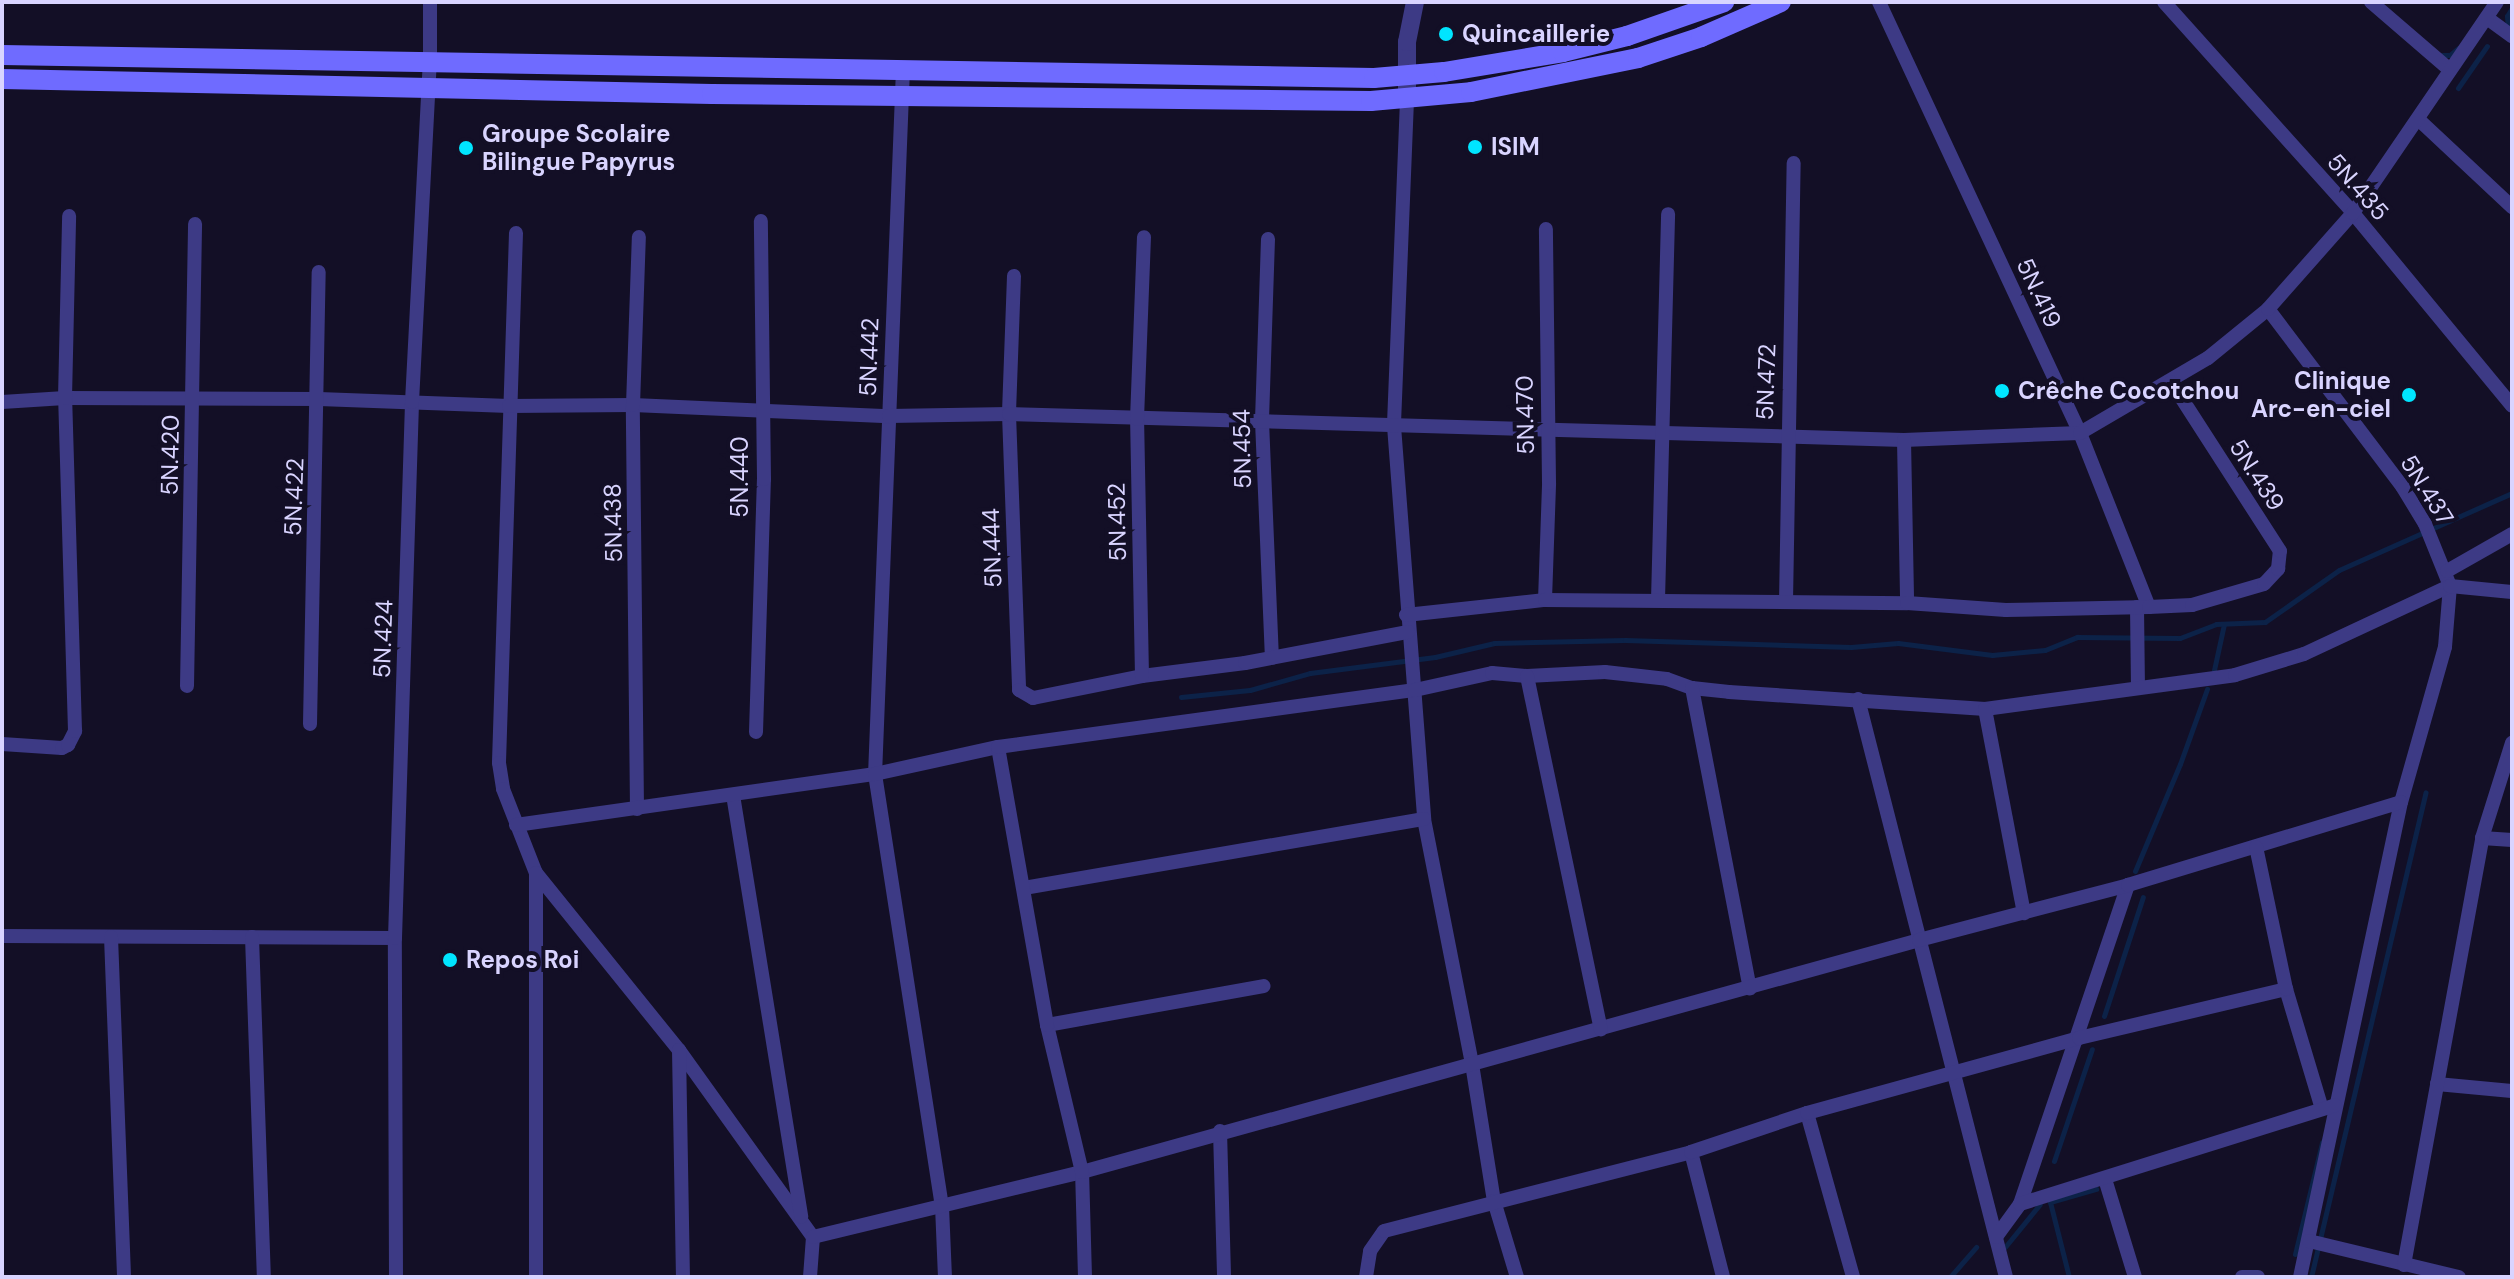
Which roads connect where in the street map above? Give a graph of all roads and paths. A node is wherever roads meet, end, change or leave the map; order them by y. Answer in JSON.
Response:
{"nodes":[{"id":1,"x":430,"y":2,"type":"edge"},
{"id":2,"x":1415,"y":2,"type":"edge"},
{"id":3,"x":1724,"y":2,"type":"edge"},
{"id":4,"x":1781,"y":2,"type":"edge"},
{"id":5,"x":1879,"y":2,"type":"edge"},
{"id":6,"x":2164,"y":2,"type":"edge"},
{"id":7,"x":2371,"y":2,"type":"edge"},
{"id":8,"x":2497,"y":2,"type":"edge"},
{"id":9,"x":2487,"y":18,"type":"junction"},
{"id":10,"x":2512,"y":36,"type":"edge"},
{"id":11,"x":2,"y":55,"type":"edge"},
{"id":12,"x":430,"y":63,"type":"junction"},
{"id":13,"x":903,"y":69,"type":"junction"},
{"id":14,"x":2450,"y":70,"type":"junction"},
{"id":15,"x":1406,"y":76,"type":"junction"},
{"id":16,"x":1253,"y":78,"type":"junction"},
{"id":17,"x":2,"y":79,"type":"edge"},
{"id":18,"x":429,"y":87,"type":"junction"},
{"id":19,"x":902,"y":96,"type":"junction"},
{"id":20,"x":1253,"y":100,"type":"junction"},
{"id":21,"x":1407,"y":100,"type":"junction"},
{"id":22,"x":2418,"y":119,"type":"junction"},
{"id":23,"x":1794,"y":163,"type":"dead end"},
{"id":24,"x":2512,"y":207,"type":"edge"},
{"id":25,"x":2353,"y":213,"type":"junction"},
{"id":26,"x":1668,"y":214,"type":"dead end"},
{"id":27,"x":69,"y":216,"type":"dead end"},
{"id":28,"x":761,"y":221,"type":"dead end"},
{"id":29,"x":195,"y":224,"type":"dead end"},
{"id":30,"x":1546,"y":229,"type":"dead end"},
{"id":31,"x":516,"y":233,"type":"dead end"},
{"id":32,"x":639,"y":237,"type":"dead end"},
{"id":33,"x":1144,"y":237,"type":"dead end"},
{"id":34,"x":1268,"y":239,"type":"dead end"},
{"id":35,"x":319,"y":272,"type":"dead end"},
{"id":36,"x":1014,"y":276,"type":"dead end"},
{"id":37,"x":2268,"y":309,"type":"junction"},
{"id":38,"x":2171,"y":382,"type":"junction"},
{"id":39,"x":65,"y":398,"type":"junction"},
{"id":40,"x":193,"y":398,"type":"junction"},
{"id":41,"x":319,"y":399,"type":"junction"},
{"id":42,"x":2,"y":402,"type":"edge"},
{"id":43,"x":412,"y":402,"type":"junction"},
{"id":44,"x":633,"y":405,"type":"junction"},
{"id":45,"x":509,"y":406,"type":"junction"},
{"id":46,"x":2512,"y":406,"type":"edge"},
{"id":47,"x":762,"y":409,"type":"junction"},
{"id":48,"x":1009,"y":414,"type":"junction"},
{"id":49,"x":889,"y":416,"type":"junction"},
{"id":50,"x":1137,"y":419,"type":"junction"},
{"id":51,"x":1262,"y":421,"type":"junction"},
{"id":52,"x":1394,"y":426,"type":"junction"},
{"id":53,"x":1546,"y":428,"type":"junction"},
{"id":54,"x":1664,"y":433,"type":"junction"},
{"id":55,"x":2080,"y":433,"type":"junction"},
{"id":56,"x":1786,"y":434,"type":"junction"},
{"id":57,"x":1904,"y":440,"type":"junction"},
{"id":58,"x":2512,"y":534,"type":"edge"},
{"id":59,"x":2449,"y":578,"type":"junction"},
{"id":60,"x":2512,"y":592,"type":"edge"},
{"id":61,"x":1545,"y":600,"type":"junction"},
{"id":62,"x":1658,"y":600,"type":"junction"},
{"id":63,"x":1786,"y":602,"type":"junction"},
{"id":64,"x":1907,"y":603,"type":"junction"},
{"id":65,"x":2143,"y":607,"type":"junction"},
{"id":66,"x":1406,"y":615,"type":"junction"},
{"id":67,"x":1408,"y":632,"type":"junction"},
{"id":68,"x":1272,"y":658,"type":"junction"},
{"id":69,"x":1142,"y":676,"type":"junction"},
{"id":70,"x":1527,"y":676,"type":"junction"},
{"id":71,"x":1414,"y":685,"type":"junction"},
{"id":72,"x":187,"y":686,"type":"dead end"},
{"id":73,"x":1692,"y":688,"type":"junction"},
{"id":74,"x":2138,"y":688,"type":"junction"},
{"id":75,"x":1858,"y":699,"type":"junction"},
{"id":76,"x":1985,"y":709,"type":"junction"},
{"id":77,"x":310,"y":724,"type":"dead end"},
{"id":78,"x":756,"y":732,"type":"dead end"},
{"id":79,"x":2512,"y":743,"type":"edge"},
{"id":80,"x":2,"y":744,"type":"edge"},
{"id":81,"x":998,"y":747,"type":"junction"},
{"id":82,"x":875,"y":774,"type":"junction"},
{"id":83,"x":733,"y":795,"type":"junction"},
{"id":84,"x":2401,"y":802,"type":"junction"},
{"id":85,"x":637,"y":809,"type":"junction"},
{"id":86,"x":1424,"y":819,"type":"junction"},
{"id":87,"x":516,"y":825,"type":"junction"},
{"id":88,"x":2482,"y":838,"type":"junction"},
{"id":89,"x":2512,"y":840,"type":"edge"},
{"id":90,"x":2256,"y":847,"type":"junction"},
{"id":91,"x":536,"y":873,"type":"junction"},
{"id":92,"x":2128,"y":885,"type":"junction"},
{"id":93,"x":1024,"y":888,"type":"junction"},
{"id":94,"x":2024,"y":913,"type":"junction"},
{"id":95,"x":2,"y":936,"type":"edge"},
{"id":96,"x":111,"y":937,"type":"junction"},
{"id":97,"x":252,"y":937,"type":"junction"},
{"id":98,"x":395,"y":938,"type":"junction"},
{"id":99,"x":1919,"y":940,"type":"junction"},
{"id":100,"x":1264,"y":986,"type":"dead end"},
{"id":101,"x":1750,"y":988,"type":"junction"},
{"id":102,"x":2286,"y":989,"type":"junction"},
{"id":103,"x":1047,"y":1025,"type":"junction"},
{"id":104,"x":1601,"y":1029,"type":"junction"},
{"id":105,"x":2079,"y":1038,"type":"junction"},
{"id":106,"x":679,"y":1050,"type":"junction"},
{"id":107,"x":1472,"y":1064,"type":"junction"},
{"id":108,"x":1953,"y":1073,"type":"junction"},
{"id":109,"x":2437,"y":1084,"type":"junction"},
{"id":110,"x":2512,"y":1091,"type":"edge"},
{"id":111,"x":2328,"y":1107,"type":"junction"},
{"id":112,"x":1807,"y":1113,"type":"junction"},
{"id":113,"x":1220,"y":1131,"type":"junction"},
{"id":114,"x":1691,"y":1152,"type":"junction"},
{"id":115,"x":1082,"y":1172,"type":"junction"},
{"id":116,"x":2105,"y":1179,"type":"junction"},
{"id":117,"x":1494,"y":1201,"type":"junction"},
{"id":118,"x":2020,"y":1204,"type":"junction"},
{"id":119,"x":942,"y":1206,"type":"junction"},
{"id":120,"x":802,"y":1223,"type":"junction"},
{"id":121,"x":813,"y":1237,"type":"junction"},
{"id":122,"x":1996,"y":1237,"type":"junction"},
{"id":123,"x":2309,"y":1241,"type":"junction"},
{"id":124,"x":2404,"y":1265,"type":"junction"},
{"id":125,"x":124,"y":1277,"type":"edge"},
{"id":126,"x":264,"y":1277,"type":"edge"},
{"id":127,"x":396,"y":1277,"type":"edge"},
{"id":128,"x":536,"y":1277,"type":"edge"},
{"id":129,"x":683,"y":1277,"type":"edge"},
{"id":130,"x":810,"y":1277,"type":"edge"},
{"id":131,"x":945,"y":1277,"type":"edge"},
{"id":132,"x":1085,"y":1277,"type":"edge"},
{"id":133,"x":1224,"y":1277,"type":"edge"},
{"id":134,"x":1366,"y":1277,"type":"edge"},
{"id":135,"x":1517,"y":1277,"type":"edge"},
{"id":136,"x":1723,"y":1277,"type":"edge"},
{"id":137,"x":1853,"y":1277,"type":"edge"},
{"id":138,"x":2006,"y":1277,"type":"edge"},
{"id":139,"x":2135,"y":1277,"type":"edge"},
{"id":140,"x":2242,"y":1277,"type":"edge"},
{"id":141,"x":2258,"y":1277,"type":"edge"},
{"id":142,"x":2300,"y":1277,"type":"edge"},
{"id":143,"x":2459,"y":1277,"type":"edge"}],
"edges":[{"from":1,"to":12,"type":"street","name":"5N.424"},
{"from":2,"to":15,"type":"street"},
{"from":3,"to":15,"type":"main road"},
{"from":4,"to":21,"type":"main road"},
{"from":5,"to":55,"type":"street","name":"5N.419"},
{"from":6,"to":25,"type":"street","name":"5N.435"},
{"from":7,"to":14,"type":"street"},
{"from":8,"to":9,"type":"street"},
{"from":9,"to":10,"type":"street"},
{"from":9,"to":14,"type":"street"},
{"from":11,"to":12,"type":"main road"},
{"from":12,"to":13,"type":"main road"},
{"from":12,"to":18,"type":"street","name":"5N.424"},
{"from":13,"to":16,"type":"main road"},
{"from":13,"to":19,"type":"street","name":"5N.442"},
{"from":14,"to":22,"type":"street"},
{"from":15,"to":16,"type":"main road"},
{"from":15,"to":21,"type":"street"},
{"from":16,"to":20,"type":"main road"},
{"from":17,"to":18,"type":"main road"},
{"from":18,"to":19,"type":"main road"},
{"from":18,"to":43,"type":"street","name":"5N.424"},
{"from":19,"to":20,"type":"main road"},
{"from":19,"to":49,"type":"street","name":"5N.442"},
{"from":20,"to":21,"type":"main road"},
{"from":21,"to":52,"type":"street"},
{"from":22,"to":24,"type":"street"},
{"from":22,"to":25,"type":"street"},
{"from":23,"to":56,"type":"street","name":"5N.472"},
{"from":25,"to":37,"type":"street"},
{"from":25,"to":46,"type":"street","name":"5N.435"},
{"from":26,"to":54,"type":"street"},
{"from":27,"to":39,"type":"street"},
{"from":28,"to":47,"type":"street","name":"5N.440"},
{"from":29,"to":40,"type":"street","name":"5N.420"},
{"from":30,"to":53,"type":"street","name":"5N.470"},
{"from":31,"to":45,"type":"street"},
{"from":32,"to":44,"type":"street","name":"5N.438"},
{"from":33,"to":50,"type":"street","name":"5N.452"},
{"from":34,"to":51,"type":"street","name":"5N.454"},
{"from":35,"to":41,"type":"street","name":"5N.422"},
{"from":36,"to":48,"type":"street","name":"5N.444"},
{"from":37,"to":38,"type":"street"},
{"from":37,"to":59,"type":"street","name":"5N.437"},
{"from":38,"to":55,"type":"street"},
{"from":38,"to":65,"type":"street","name":"5N.439"},
{"from":39,"to":40,"type":"street"},
{"from":39,"to":42,"type":"street"},
{"from":39,"to":80,"type":"street"},
{"from":40,"to":41,"type":"street"},
{"from":40,"to":72,"type":"street","name":"5N.420"},
{"from":41,"to":43,"type":"street"},
{"from":41,"to":77,"type":"street","name":"5N.422"},
{"from":43,"to":45,"type":"street"},
{"from":43,"to":98,"type":"street","name":"5N.424"},
{"from":44,"to":45,"type":"street"},
{"from":44,"to":47,"type":"street"},
{"from":44,"to":85,"type":"street","name":"5N.438"},
{"from":45,"to":87,"type":"street"},
{"from":47,"to":49,"type":"street"},
{"from":47,"to":78,"type":"street","name":"5N.440"},
{"from":48,"to":49,"type":"street"},
{"from":48,"to":50,"type":"street"},
{"from":48,"to":69,"type":"street","name":"5N.444"},
{"from":49,"to":82,"type":"street","name":"5N.442"},
{"from":50,"to":51,"type":"street"},
{"from":50,"to":69,"type":"street","name":"5N.452"},
{"from":51,"to":52,"type":"street"},
{"from":51,"to":68,"type":"street","name":"5N.454"},
{"from":52,"to":53,"type":"street"},
{"from":52,"to":66,"type":"street"},
{"from":53,"to":54,"type":"street"},
{"from":53,"to":61,"type":"street","name":"5N.470"},
{"from":54,"to":56,"type":"street"},
{"from":54,"to":62,"type":"street"},
{"from":55,"to":57,"type":"street"},
{"from":55,"to":65,"type":"street","name":"5N.419"},
{"from":56,"to":57,"type":"street"},
{"from":56,"to":63,"type":"street","name":"5N.472"},
{"from":57,"to":64,"type":"street"},
{"from":58,"to":59,"type":"street"},
{"from":59,"to":60,"type":"street"},
{"from":59,"to":74,"type":"street"},
{"from":59,"to":84,"type":"street"},
{"from":61,"to":62,"type":"street"},
{"from":61,"to":66,"type":"street"},
{"from":62,"to":63,"type":"street"},
{"from":63,"to":64,"type":"street"},
{"from":64,"to":65,"type":"street"},
{"from":65,"to":74,"type":"street"},
{"from":66,"to":67,"type":"street"},
{"from":67,"to":68,"type":"street"},
{"from":67,"to":71,"type":"street"},
{"from":68,"to":69,"type":"street"},
{"from":70,"to":71,"type":"street"},
{"from":70,"to":73,"type":"street"},
{"from":70,"to":104,"type":"street"},
{"from":71,"to":81,"type":"street"},
{"from":71,"to":86,"type":"street"},
{"from":73,"to":75,"type":"street"},
{"from":73,"to":101,"type":"street"},
{"from":74,"to":76,"type":"street"},
{"from":75,"to":76,"type":"street"},
{"from":75,"to":99,"type":"street"},
{"from":76,"to":94,"type":"street"},
{"from":79,"to":88,"type":"street"},
{"from":81,"to":82,"type":"street"},
{"from":81,"to":93,"type":"street"},
{"from":82,"to":83,"type":"street"},
{"from":82,"to":119,"type":"street","name":"5N.442"},
{"from":83,"to":85,"type":"street"},
{"from":83,"to":120,"type":"street"},
{"from":84,"to":90,"type":"street"},
{"from":84,"to":111,"type":"street"},
{"from":85,"to":87,"type":"street"},
{"from":86,"to":93,"type":"street"},
{"from":86,"to":107,"type":"street"},
{"from":87,"to":91,"type":"street"},
{"from":88,"to":89,"type":"street"},
{"from":88,"to":109,"type":"street"},
{"from":90,"to":92,"type":"street"},
{"from":90,"to":102,"type":"street"},
{"from":91,"to":106,"type":"street"},
{"from":91,"to":128,"type":"street"},
{"from":92,"to":94,"type":"street"},
{"from":92,"to":105,"type":"street"},
{"from":93,"to":103,"type":"street"},
{"from":94,"to":99,"type":"street"},
{"from":95,"to":96,"type":"street"},
{"from":96,"to":97,"type":"street"},
{"from":96,"to":125,"type":"street"},
{"from":97,"to":98,"type":"street"},
{"from":97,"to":126,"type":"street"},
{"from":98,"to":127,"type":"street","name":"5N.424"},
{"from":99,"to":101,"type":"street"},
{"from":99,"to":108,"type":"street"},
{"from":100,"to":103,"type":"street"},
{"from":101,"to":104,"type":"street"},
{"from":102,"to":105,"type":"street"},
{"from":102,"to":111,"type":"street"},
{"from":103,"to":115,"type":"street"},
{"from":104,"to":107,"type":"street"},
{"from":105,"to":108,"type":"street"},
{"from":105,"to":118,"type":"street"},
{"from":106,"to":120,"type":"street"},
{"from":106,"to":129,"type":"street"},
{"from":107,"to":113,"type":"street"},
{"from":107,"to":117,"type":"street"},
{"from":108,"to":112,"type":"street"},
{"from":108,"to":122,"type":"street"},
{"from":109,"to":110,"type":"street"},
{"from":109,"to":124,"type":"street"},
{"from":111,"to":116,"type":"street"},
{"from":111,"to":123,"type":"street"},
{"from":112,"to":114,"type":"street"},
{"from":112,"to":137,"type":"street"},
{"from":113,"to":115,"type":"street"},
{"from":113,"to":133,"type":"street"},
{"from":114,"to":117,"type":"street"},
{"from":114,"to":136,"type":"street"},
{"from":115,"to":119,"type":"street"},
{"from":115,"to":132,"type":"street"},
{"from":116,"to":118,"type":"street"},
{"from":116,"to":139,"type":"street"},
{"from":117,"to":134,"type":"street"},
{"from":117,"to":135,"type":"street"},
{"from":118,"to":122,"type":"street"},
{"from":119,"to":121,"type":"street"},
{"from":119,"to":131,"type":"street","name":"5N.442"},
{"from":120,"to":121,"type":"street"},
{"from":121,"to":130,"type":"street"},
{"from":122,"to":138,"type":"street"},
{"from":123,"to":124,"type":"street"},
{"from":123,"to":142,"type":"street"},
{"from":124,"to":143,"type":"street"},
{"from":140,"to":141,"type":"street"}]}
